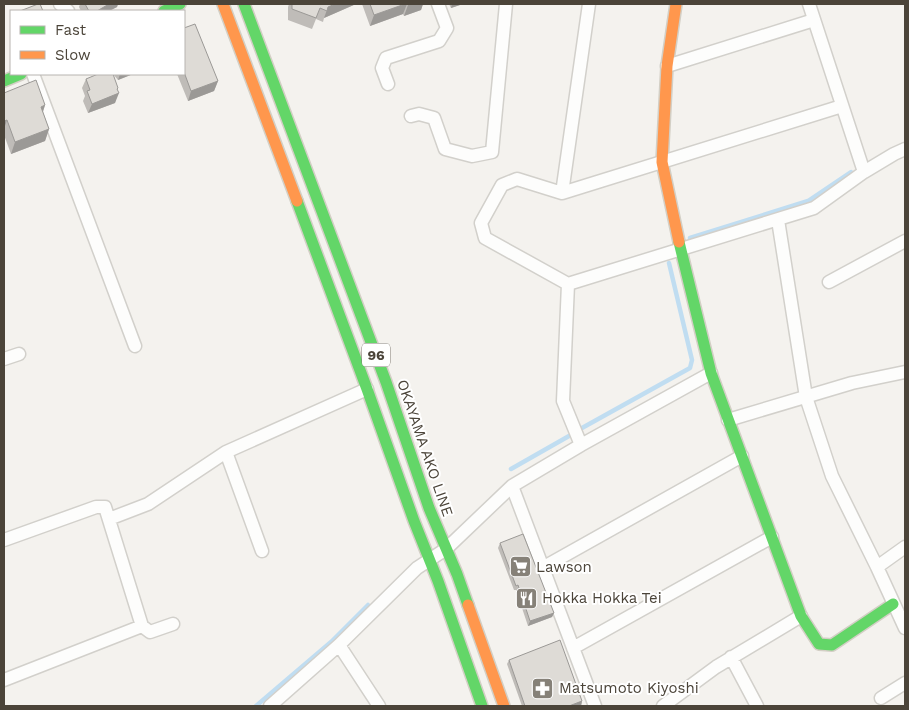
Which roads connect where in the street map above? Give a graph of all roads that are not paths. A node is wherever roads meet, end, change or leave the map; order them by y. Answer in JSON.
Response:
{"nodes":[{"id":1,"x":180,"y":4,"type":"edge"},
{"id":2,"x":223,"y":4,"type":"edge"},
{"id":3,"x":244,"y":4,"type":"edge"},
{"id":4,"x":438,"y":4,"type":"edge"},
{"id":5,"x":506,"y":4,"type":"edge"},
{"id":6,"x":589,"y":4,"type":"edge"},
{"id":7,"x":676,"y":4,"type":"edge"},
{"id":8,"x":809,"y":4,"type":"edge"},
{"id":9,"x":166,"y":10,"type":"edge"},
{"id":10,"x":814,"y":20,"type":"junction"},
{"id":11,"x":667,"y":66,"type":"junction"},
{"id":12,"x":19,"y":75,"type":"edge"},
{"id":13,"x":33,"y":75,"type":"edge"},
{"id":14,"x":4,"y":82,"type":"edge"},
{"id":15,"x":388,"y":84,"type":"dead end"},
{"id":16,"x":842,"y":106,"type":"junction"},
{"id":17,"x":411,"y":116,"type":"dead end"},
{"id":18,"x":905,"y":149,"type":"edge"},
{"id":19,"x":662,"y":162,"type":"junction"},
{"id":20,"x":864,"y":172,"type":"junction"},
{"id":21,"x":562,"y":193,"type":"junction"},
{"id":22,"x":778,"y":220,"type":"junction"},
{"id":23,"x":905,"y":241,"type":"edge"},
{"id":24,"x":681,"y":250,"type":"junction"},
{"id":25,"x":829,"y":282,"type":"dead end"},
{"id":26,"x":568,"y":284,"type":"junction"},
{"id":27,"x":135,"y":346,"type":"dead end"},
{"id":28,"x":19,"y":354,"type":"dead end"},
{"id":29,"x":4,"y":359,"type":"edge"},
{"id":30,"x":905,"y":372,"type":"edge"},
{"id":31,"x":711,"y":373,"type":"junction"},
{"id":32,"x":367,"y":389,"type":"junction"},
{"id":33,"x":806,"y":397,"type":"junction"},
{"id":34,"x":728,"y":420,"type":"junction"},
{"id":35,"x":581,"y":445,"type":"junction"},
{"id":36,"x":226,"y":452,"type":"junction"},
{"id":37,"x":742,"y":456,"type":"junction"},
{"id":38,"x":512,"y":486,"type":"junction"},
{"id":39,"x":109,"y":519,"type":"junction"},
{"id":40,"x":772,"y":537,"type":"junction"},
{"id":41,"x":4,"y":540,"type":"edge"},
{"id":42,"x":905,"y":548,"type":"edge"},
{"id":43,"x":446,"y":549,"type":"junction"},
{"id":44,"x":262,"y":551,"type":"dead end"},
{"id":45,"x":429,"y":559,"type":"junction"},
{"id":46,"x":877,"y":566,"type":"junction"},
{"id":47,"x":544,"y":567,"type":"junction"},
{"id":48,"x":893,"y":604,"type":"junction"},
{"id":49,"x":801,"y":616,"type":"junction"},
{"id":50,"x":173,"y":624,"type":"dead end"},
{"id":51,"x":142,"y":626,"type":"junction"},
{"id":52,"x":905,"y":628,"type":"edge"},
{"id":53,"x":339,"y":645,"type":"junction"},
{"id":54,"x":573,"y":648,"type":"junction"},
{"id":55,"x":731,"y":657,"type":"junction"},
{"id":56,"x":4,"y":680,"type":"edge"},
{"id":57,"x":905,"y":683,"type":"edge"},
{"id":58,"x":881,"y":698,"type":"dead end"},
{"id":59,"x":372,"y":703,"type":"edge"},
{"id":60,"x":270,"y":706,"type":"edge"},
{"id":61,"x":482,"y":706,"type":"edge"},
{"id":62,"x":504,"y":706,"type":"edge"},
{"id":63,"x":595,"y":706,"type":"edge"},
{"id":64,"x":663,"y":706,"type":"edge"},
{"id":65,"x":757,"y":706,"type":"edge"}],
"edges":[{"from":1,"to":9,"type":"main road"},
{"from":2,"to":32,"type":"main road","number":"96"},
{"from":3,"to":43,"type":"main road","name":"OKAYAMA AKO LINE","number":"96"},
{"from":4,"to":15,"type":"street"},
{"from":5,"to":17,"type":"street"},
{"from":6,"to":21,"type":"street"},
{"from":7,"to":11,"type":"main road"},
{"from":8,"to":10,"type":"street"},
{"from":10,"to":11,"type":"street"},
{"from":10,"to":16,"type":"street"},
{"from":11,"to":19,"type":"main road"},
{"from":12,"to":14,"type":"main road"},
{"from":13,"to":27,"type":"street"},
{"from":16,"to":19,"type":"street"},
{"from":16,"to":20,"type":"street"},
{"from":18,"to":20,"type":"street"},
{"from":19,"to":21,"type":"street"},
{"from":19,"to":24,"type":"main road"},
{"from":20,"to":22,"type":"street"},
{"from":21,"to":26,"type":"street"},
{"from":22,"to":24,"type":"street"},
{"from":22,"to":33,"type":"street"},
{"from":23,"to":25,"type":"street"},
{"from":24,"to":26,"type":"street"},
{"from":24,"to":31,"type":"main road"},
{"from":26,"to":35,"type":"street"},
{"from":28,"to":29,"type":"street"},
{"from":30,"to":33,"type":"street"},
{"from":31,"to":34,"type":"main road"},
{"from":31,"to":35,"type":"street"},
{"from":32,"to":36,"type":"street"},
{"from":32,"to":45,"type":"main road","number":"96"},
{"from":33,"to":34,"type":"street"},
{"from":33,"to":46,"type":"street"},
{"from":34,"to":37,"type":"main road"},
{"from":35,"to":38,"type":"street"},
{"from":36,"to":39,"type":"street"},
{"from":36,"to":44,"type":"street"},
{"from":37,"to":40,"type":"main road"},
{"from":37,"to":47,"type":"street"},
{"from":38,"to":43,"type":"street"},
{"from":38,"to":47,"type":"street"},
{"from":39,"to":41,"type":"street"},
{"from":39,"to":51,"type":"street"},
{"from":40,"to":49,"type":"main road"},
{"from":40,"to":54,"type":"street"},
{"from":42,"to":46,"type":"street"},
{"from":43,"to":45,"type":"street"},
{"from":43,"to":62,"type":"main road","name":"OKAYAMA AKO LINE","number":"96"},
{"from":45,"to":53,"type":"street"},
{"from":45,"to":61,"type":"main road","number":"96"},
{"from":46,"to":48,"type":"street"},
{"from":47,"to":54,"type":"street"},
{"from":48,"to":49,"type":"main road"},
{"from":48,"to":52,"type":"street"},
{"from":49,"to":55,"type":"street"},
{"from":50,"to":51,"type":"street"},
{"from":51,"to":56,"type":"street"},
{"from":53,"to":59,"type":"street"},
{"from":53,"to":60,"type":"street"},
{"from":54,"to":63,"type":"street"},
{"from":55,"to":64,"type":"street"},
{"from":55,"to":65,"type":"street"},
{"from":57,"to":58,"type":"street"}]}
